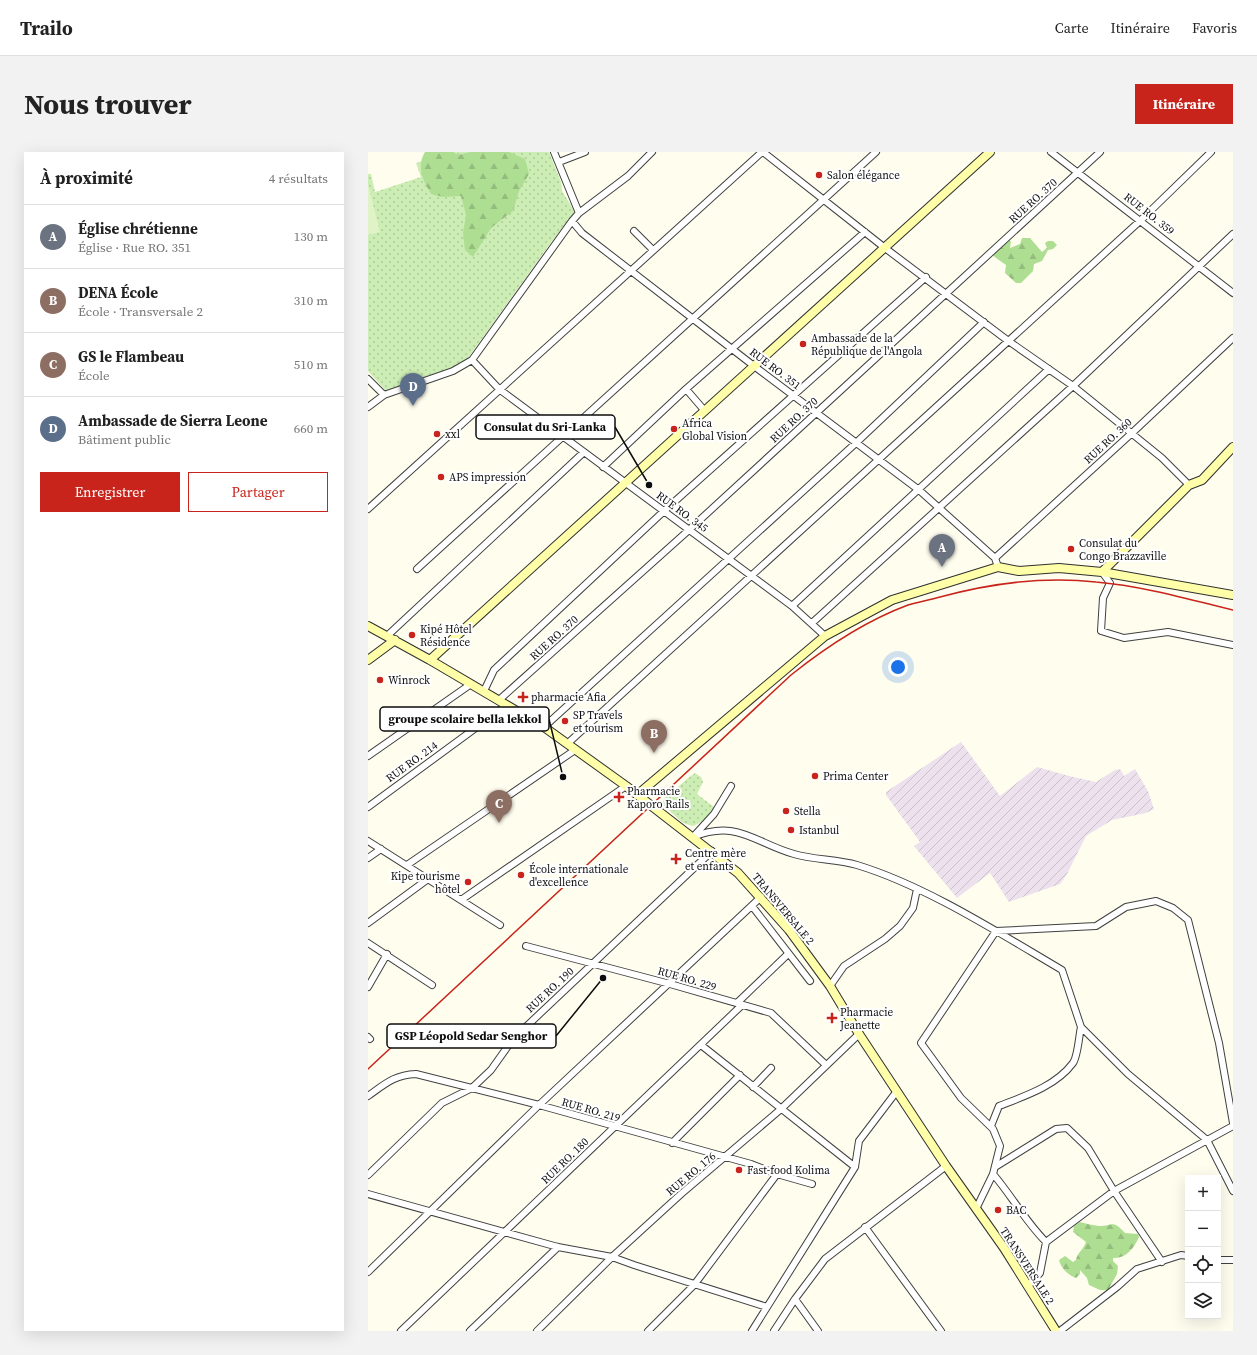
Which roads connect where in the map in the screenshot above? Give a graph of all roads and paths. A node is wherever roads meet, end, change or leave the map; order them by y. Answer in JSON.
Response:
{"nodes":[{"id":1,"x":554,"y":152,"type":"edge"},
{"id":2,"x":585,"y":152,"type":"edge"},
{"id":3,"x":652,"y":152,"type":"edge"},
{"id":4,"x":762,"y":152,"type":"edge"},
{"id":5,"x":876,"y":152,"type":"edge"},
{"id":6,"x":990,"y":152,"type":"edge"},
{"id":7,"x":1051,"y":152,"type":"edge"},
{"id":8,"x":1100,"y":152,"type":"edge"},
{"id":9,"x":1211,"y":152,"type":"edge"},
{"id":10,"x":559,"y":162,"type":"junction"},
{"id":11,"x":1079,"y":172,"type":"junction"},
{"id":12,"x":824,"y":199,"type":"junction"},
{"id":13,"x":579,"y":213,"type":"junction"},
{"id":14,"x":1141,"y":220,"type":"junction"},
{"id":15,"x":572,"y":221,"type":"junction"},
{"id":16,"x":634,"y":231,"type":"dead end"},
{"id":17,"x":865,"y":232,"type":"junction"},
{"id":18,"x":1233,"y":234,"type":"edge"},
{"id":19,"x":885,"y":248,"type":"junction"},
{"id":20,"x":653,"y":250,"type":"junction"},
{"id":21,"x":1200,"y":266,"type":"junction"},
{"id":22,"x":630,"y":270,"type":"junction"},
{"id":23,"x":926,"y":277,"type":"junction"},
{"id":24,"x":946,"y":293,"type":"junction"},
{"id":25,"x":1233,"y":293,"type":"edge"},
{"id":26,"x":693,"y":318,"type":"junction"},
{"id":27,"x":984,"y":322,"type":"junction"},
{"id":28,"x":1233,"y":338,"type":"edge"},
{"id":29,"x":1007,"y":340,"type":"junction"},
{"id":30,"x":733,"y":350,"type":"junction"},
{"id":31,"x":472,"y":360,"type":"junction"},
{"id":32,"x":754,"y":366,"type":"junction"},
{"id":33,"x":1049,"y":369,"type":"junction"},
{"id":34,"x":368,"y":379,"type":"edge"},
{"id":35,"x":1073,"y":386,"type":"junction"},
{"id":36,"x":499,"y":389,"type":"junction"},
{"id":37,"x":686,"y":389,"type":"junction"},
{"id":38,"x":384,"y":395,"type":"junction"},
{"id":39,"x":794,"y":396,"type":"junction"},
{"id":40,"x":368,"y":407,"type":"edge"},
{"id":41,"x":704,"y":410,"type":"junction"},
{"id":42,"x":818,"y":412,"type":"junction"},
{"id":43,"x":1132,"y":433,"type":"junction"},
{"id":44,"x":563,"y":437,"type":"junction"},
{"id":45,"x":858,"y":442,"type":"junction"},
{"id":46,"x":1233,"y":447,"type":"edge"},
{"id":47,"x":584,"y":452,"type":"junction"},
{"id":48,"x":878,"y":458,"type":"junction"},
{"id":49,"x":603,"y":467,"type":"junction"},
{"id":50,"x":624,"y":482,"type":"junction"},
{"id":51,"x":1189,"y":485,"type":"junction"},
{"id":52,"x":919,"y":490,"type":"junction"},
{"id":53,"x":940,"y":507,"type":"junction"},
{"id":54,"x":368,"y":509,"type":"edge"},
{"id":55,"x":664,"y":511,"type":"junction"},
{"id":56,"x":690,"y":529,"type":"junction"},
{"id":57,"x":995,"y":558,"type":"junction"},
{"id":58,"x":728,"y":559,"type":"junction"},
{"id":59,"x":998,"y":567,"type":"junction"},
{"id":60,"x":417,"y":569,"type":"dead end"},
{"id":61,"x":1102,"y":572,"type":"junction"},
{"id":62,"x":751,"y":577,"type":"junction"},
{"id":63,"x":1233,"y":595,"type":"edge"},
{"id":64,"x":792,"y":606,"type":"junction"},
{"id":65,"x":812,"y":622,"type":"junction"},
{"id":66,"x":368,"y":626,"type":"edge"},
{"id":67,"x":387,"y":636,"type":"junction"},
{"id":68,"x":825,"y":636,"type":"junction"},
{"id":69,"x":395,"y":640,"type":"junction"},
{"id":70,"x":1233,"y":645,"type":"edge"},
{"id":71,"x":368,"y":660,"type":"edge"},
{"id":72,"x":430,"y":660,"type":"junction"},
{"id":73,"x":471,"y":684,"type":"junction"},
{"id":74,"x":484,"y":691,"type":"junction"},
{"id":75,"x":499,"y":700,"type":"junction"},
{"id":76,"x":507,"y":705,"type":"junction"},
{"id":77,"x":544,"y":727,"type":"junction"},
{"id":78,"x":567,"y":744,"type":"junction"},
{"id":79,"x":575,"y":750,"type":"junction"},
{"id":80,"x":368,"y":756,"type":"edge"},
{"id":81,"x":626,"y":786,"type":"junction"},
{"id":82,"x":731,"y":786,"type":"dead end"},
{"id":83,"x":637,"y":795,"type":"junction"},
{"id":84,"x":368,"y":807,"type":"edge"},
{"id":85,"x":694,"y":837,"type":"junction"},
{"id":86,"x":368,"y":841,"type":"edge"},
{"id":87,"x":381,"y":849,"type":"junction"},
{"id":88,"x":712,"y":851,"type":"junction"},
{"id":89,"x":368,"y":858,"type":"edge"},
{"id":90,"x":407,"y":865,"type":"junction"},
{"id":91,"x":428,"y":879,"type":"junction"},
{"id":92,"x":917,"y":889,"type":"junction"},
{"id":93,"x":761,"y":897,"type":"junction"},
{"id":94,"x":461,"y":900,"type":"junction"},
{"id":95,"x":752,"y":906,"type":"junction"},
{"id":96,"x":368,"y":923,"type":"edge"},
{"id":97,"x":500,"y":925,"type":"dead end"},
{"id":98,"x":996,"y":931,"type":"junction"},
{"id":99,"x":368,"y":943,"type":"edge"},
{"id":100,"x":526,"y":946,"type":"dead end"},
{"id":101,"x":387,"y":954,"type":"junction"},
{"id":102,"x":788,"y":954,"type":"junction"},
{"id":103,"x":592,"y":964,"type":"junction"},
{"id":104,"x":810,"y":981,"type":"dead end"},
{"id":105,"x":670,"y":984,"type":"junction"},
{"id":106,"x":432,"y":985,"type":"dead end"},
{"id":107,"x":830,"y":986,"type":"junction"},
{"id":108,"x":368,"y":987,"type":"edge"},
{"id":109,"x":739,"y":1004,"type":"junction"},
{"id":110,"x":1081,"y":1027,"type":"junction"},
{"id":111,"x":859,"y":1034,"type":"junction"},
{"id":112,"x":701,"y":1045,"type":"junction"},
{"id":113,"x":826,"y":1065,"type":"junction"},
{"id":114,"x":771,"y":1068,"type":"dead end"},
{"id":115,"x":740,"y":1075,"type":"junction"},
{"id":116,"x":753,"y":1087,"type":"junction"},
{"id":117,"x":472,"y":1088,"type":"junction"},
{"id":118,"x":897,"y":1091,"type":"junction"},
{"id":119,"x":368,"y":1096,"type":"edge"},
{"id":120,"x":538,"y":1105,"type":"junction"},
{"id":121,"x":781,"y":1110,"type":"junction"},
{"id":122,"x":1233,"y":1123,"type":"edge"},
{"id":123,"x":991,"y":1126,"type":"junction"},
{"id":124,"x":1233,"y":1126,"type":"edge"},
{"id":125,"x":614,"y":1127,"type":"junction"},
{"id":126,"x":1207,"y":1140,"type":"junction"},
{"id":127,"x":672,"y":1143,"type":"junction"},
{"id":128,"x":725,"y":1158,"type":"junction"},
{"id":129,"x":946,"y":1166,"type":"junction"},
{"id":130,"x":995,"y":1166,"type":"junction"},
{"id":131,"x":855,"y":1167,"type":"junction"},
{"id":132,"x":368,"y":1174,"type":"edge"},
{"id":133,"x":777,"y":1174,"type":"junction"},
{"id":134,"x":993,"y":1174,"type":"junction"},
{"id":135,"x":812,"y":1184,"type":"dead end"},
{"id":136,"x":1114,"y":1191,"type":"junction"},
{"id":137,"x":1233,"y":1191,"type":"edge"},
{"id":138,"x":368,"y":1194,"type":"edge"},
{"id":139,"x":976,"y":1209,"type":"junction"},
{"id":140,"x":431,"y":1212,"type":"junction"},
{"id":141,"x":865,"y":1227,"type":"junction"},
{"id":142,"x":504,"y":1232,"type":"junction"},
{"id":143,"x":1046,"y":1242,"type":"junction"},
{"id":144,"x":558,"y":1247,"type":"junction"},
{"id":145,"x":612,"y":1256,"type":"junction"},
{"id":146,"x":1185,"y":1256,"type":"edge"},
{"id":147,"x":1221,"y":1260,"type":"edge"},
{"id":148,"x":1233,"y":1260,"type":"edge"},
{"id":149,"x":1162,"y":1262,"type":"junction"},
{"id":150,"x":368,"y":1272,"type":"edge"},
{"id":151,"x":694,"y":1285,"type":"junction"},
{"id":152,"x":1028,"y":1286,"type":"junction"},
{"id":153,"x":795,"y":1299,"type":"junction"},
{"id":154,"x":767,"y":1307,"type":"junction"},
{"id":155,"x":1055,"y":1330,"type":"edge"},
{"id":156,"x":401,"y":1331,"type":"edge"},
{"id":157,"x":470,"y":1331,"type":"edge"},
{"id":158,"x":537,"y":1331,"type":"edge"},
{"id":159,"x":648,"y":1331,"type":"edge"},
{"id":160,"x":752,"y":1331,"type":"edge"},
{"id":161,"x":774,"y":1331,"type":"edge"},
{"id":162,"x":818,"y":1331,"type":"edge"},
{"id":163,"x":941,"y":1331,"type":"edge"}],
"edges":[{"from":1,"to":10,"type":"street"},
{"from":2,"to":10,"type":"street"},
{"from":3,"to":13,"type":"street"},
{"from":4,"to":12,"type":"street"},
{"from":4,"to":20,"type":"street"},
{"from":5,"to":12,"type":"street"},
{"from":6,"to":19,"type":"street"},
{"from":7,"to":11,"type":"street","name":"RUE RO. 359"},
{"from":8,"to":11,"type":"street","name":"RUE RO. 370"},
{"from":9,"to":14,"type":"street"},
{"from":10,"to":13,"type":"street"},
{"from":11,"to":14,"type":"street","name":"RUE RO. 359"},
{"from":11,"to":24,"type":"street","name":"RUE RO. 370"},
{"from":12,"to":17,"type":"street"},
{"from":12,"to":26,"type":"street"},
{"from":13,"to":15,"type":"street"},
{"from":14,"to":21,"type":"street","name":"RUE RO. 359"},
{"from":14,"to":29,"type":"street"},
{"from":15,"to":22,"type":"street","name":"RUE RO. 351"},
{"from":15,"to":31,"type":"street"},
{"from":16,"to":20,"type":"street"},
{"from":17,"to":19,"type":"street"},
{"from":17,"to":30,"type":"street"},
{"from":18,"to":21,"type":"street"},
{"from":19,"to":23,"type":"street"},
{"from":19,"to":32,"type":"street"},
{"from":20,"to":22,"type":"street"},
{"from":21,"to":25,"type":"street","name":"RUE RO. 359"},
{"from":21,"to":35,"type":"street"},
{"from":22,"to":26,"type":"street","name":"RUE RO. 351"},
{"from":22,"to":36,"type":"street"},
{"from":23,"to":24,"type":"street"},
{"from":23,"to":39,"type":"street"},
{"from":24,"to":27,"type":"street"},
{"from":24,"to":42,"type":"street","name":"RUE RO. 370"},
{"from":26,"to":30,"type":"street","name":"RUE RO. 351"},
{"from":26,"to":44,"type":"street"},
{"from":27,"to":29,"type":"street"},
{"from":27,"to":45,"type":"street"},
{"from":28,"to":43,"type":"street","name":"RUE RO. 360"},
{"from":29,"to":33,"type":"street"},
{"from":29,"to":48,"type":"street"},
{"from":30,"to":32,"type":"street","name":"RUE RO. 351"},
{"from":30,"to":37,"type":"street"},
{"from":31,"to":36,"type":"street","name":"RUE RO. 345"},
{"from":31,"to":38,"type":"street"},
{"from":32,"to":39,"type":"street","name":"RUE RO. 351"},
{"from":32,"to":41,"type":"street"},
{"from":33,"to":35,"type":"street"},
{"from":33,"to":52,"type":"street"},
{"from":34,"to":38,"type":"street"},
{"from":35,"to":43,"type":"street"},
{"from":35,"to":53,"type":"street"},
{"from":36,"to":44,"type":"street","name":"RUE RO. 345"},
{"from":36,"to":54,"type":"street"},
{"from":37,"to":41,"type":"street"},
{"from":37,"to":49,"type":"street"},
{"from":38,"to":40,"type":"street"},
{"from":39,"to":42,"type":"street","name":"RUE RO. 351"},
{"from":39,"to":55,"type":"street"},
{"from":41,"to":50,"type":"street"},
{"from":42,"to":45,"type":"street","name":"RUE RO. 351"},
{"from":42,"to":56,"type":"street","name":"RUE RO. 370"},
{"from":43,"to":51,"type":"street"},
{"from":43,"to":57,"type":"street","name":"RUE RO. 360"},
{"from":44,"to":47,"type":"street","name":"RUE RO. 345"},
{"from":44,"to":60,"type":"street"},
{"from":45,"to":48,"type":"street","name":"RUE RO. 351"},
{"from":45,"to":58,"type":"street"},
{"from":46,"to":51,"type":"street"},
{"from":47,"to":49,"type":"street","name":"RUE RO. 345"},
{"from":47,"to":67,"type":"street"},
{"from":48,"to":52,"type":"street","name":"RUE RO. 351"},
{"from":48,"to":62,"type":"street"},
{"from":49,"to":50,"type":"street","name":"RUE RO. 345"},
{"from":50,"to":55,"type":"street","name":"RUE RO. 345"},
{"from":50,"to":72,"type":"street"},
{"from":51,"to":61,"type":"street"},
{"from":52,"to":53,"type":"street","name":"RUE RO. 351"},
{"from":52,"to":64,"type":"street"},
{"from":53,"to":57,"type":"street","name":"RUE RO. 351"},
{"from":53,"to":65,"type":"street"},
{"from":55,"to":56,"type":"street","name":"RUE RO. 345"},
{"from":55,"to":74,"type":"street"},
{"from":56,"to":58,"type":"street","name":"RUE RO. 345"},
{"from":56,"to":75,"type":"street","name":"RUE RO. 370"},
{"from":57,"to":59,"type":"street","name":"RUE RO. 351"},
{"from":58,"to":62,"type":"street","name":"RUE RO. 345"},
{"from":58,"to":77,"type":"street"},
{"from":59,"to":61,"type":"street"},
{"from":59,"to":68,"type":"street"},
{"from":61,"to":63,"type":"street"},
{"from":61,"to":70,"type":"street"},
{"from":62,"to":64,"type":"street","name":"RUE RO. 345"},
{"from":62,"to":78,"type":"street"},
{"from":64,"to":65,"type":"street","name":"RUE RO. 345"},
{"from":65,"to":68,"type":"street","name":"RUE RO. 345"},
{"from":66,"to":67,"type":"street","name":"TRANSVERSALE 2"},
{"from":67,"to":69,"type":"street","name":"TRANSVERSALE 2"},
{"from":68,"to":83,"type":"street"},
{"from":69,"to":71,"type":"street"},
{"from":69,"to":72,"type":"street","name":"TRANSVERSALE 2"},
{"from":72,"to":73,"type":"street","name":"TRANSVERSALE 2"},
{"from":73,"to":74,"type":"street","name":"TRANSVERSALE 2"},
{"from":73,"to":80,"type":"street"},
{"from":74,"to":75,"type":"street","name":"TRANSVERSALE 2"},
{"from":75,"to":76,"type":"street","name":"TRANSVERSALE 2"},
{"from":76,"to":77,"type":"street","name":"TRANSVERSALE 2"},
{"from":76,"to":84,"type":"street","name":"RUE RO. 214"},
{"from":77,"to":78,"type":"street","name":"TRANSVERSALE 2"},
{"from":78,"to":79,"type":"street","name":"TRANSVERSALE 2"},
{"from":79,"to":81,"type":"street","name":"TRANSVERSALE 2"},
{"from":79,"to":90,"type":"street"},
{"from":81,"to":83,"type":"street","name":"TRANSVERSALE 2"},
{"from":81,"to":94,"type":"street"},
{"from":82,"to":85,"type":"street"},
{"from":83,"to":85,"type":"street","name":"TRANSVERSALE 2"},
{"from":85,"to":88,"type":"street","name":"TRANSVERSALE 2"},
{"from":85,"to":92,"type":"street"},
{"from":86,"to":87,"type":"street"},
{"from":87,"to":89,"type":"street"},
{"from":87,"to":90,"type":"street"},
{"from":88,"to":93,"type":"street","name":"TRANSVERSALE 2"},
{"from":88,"to":103,"type":"street","name":"RUE RO. 190"},
{"from":90,"to":91,"type":"street"},
{"from":91,"to":94,"type":"street"},
{"from":91,"to":96,"type":"street"},
{"from":92,"to":98,"type":"street"},
{"from":92,"to":107,"type":"street"},
{"from":93,"to":95,"type":"street"},
{"from":93,"to":107,"type":"street","name":"TRANSVERSALE 2"},
{"from":94,"to":97,"type":"street"},
{"from":95,"to":102,"type":"street"},
{"from":95,"to":105,"type":"street"},
{"from":98,"to":110,"type":"street"},
{"from":98,"to":122,"type":"street"},
{"from":98,"to":123,"type":"street"},
{"from":99,"to":101,"type":"street"},
{"from":100,"to":103,"type":"street","name":"RUE RO. 229"},
{"from":101,"to":106,"type":"street"},
{"from":101,"to":108,"type":"street"},
{"from":102,"to":104,"type":"street"},
{"from":102,"to":109,"type":"street","name":"RUE RO. 180"},
{"from":103,"to":105,"type":"street","name":"RUE RO. 229"},
{"from":103,"to":117,"type":"street","name":"RUE RO. 190"},
{"from":105,"to":109,"type":"street","name":"RUE RO. 229"},
{"from":105,"to":120,"type":"street"},
{"from":107,"to":111,"type":"street","name":"TRANSVERSALE 2"},
{"from":109,"to":112,"type":"street","name":"RUE RO. 180"},
{"from":109,"to":113,"type":"street","name":"RUE RO. 229"},
{"from":110,"to":123,"type":"street"},
{"from":110,"to":126,"type":"street"},
{"from":111,"to":113,"type":"street","name":"RUE RO. 176"},
{"from":111,"to":118,"type":"street","name":"TRANSVERSALE 2"},
{"from":112,"to":115,"type":"street"},
{"from":112,"to":125,"type":"street","name":"RUE RO. 180"},
{"from":113,"to":121,"type":"street","name":"RUE RO. 176"},
{"from":114,"to":116,"type":"street"},
{"from":115,"to":116,"type":"street"},
{"from":115,"to":127,"type":"street"},
{"from":116,"to":121,"type":"street"},
{"from":117,"to":119,"type":"street","name":"RUE RO. 219"},
{"from":117,"to":120,"type":"street","name":"RUE RO. 219"},
{"from":117,"to":132,"type":"street","name":"RUE RO. 190"},
{"from":118,"to":129,"type":"street","name":"TRANSVERSALE 2"},
{"from":118,"to":131,"type":"street"},
{"from":120,"to":125,"type":"street","name":"RUE RO. 219"},
{"from":120,"to":140,"type":"street"},
{"from":121,"to":128,"type":"street","name":"RUE RO. 176"},
{"from":121,"to":131,"type":"street"},
{"from":123,"to":130,"type":"street"},
{"from":124,"to":126,"type":"street"},
{"from":125,"to":127,"type":"street","name":"RUE RO. 219"},
{"from":125,"to":142,"type":"street","name":"RUE RO. 180"},
{"from":126,"to":136,"type":"street"},
{"from":126,"to":137,"type":"street"},
{"from":127,"to":128,"type":"street","name":"RUE RO. 219"},
{"from":128,"to":133,"type":"street","name":"RUE RO. 219"},
{"from":128,"to":145,"type":"street","name":"RUE RO. 176"},
{"from":129,"to":139,"type":"street","name":"TRANSVERSALE 2"},
{"from":129,"to":141,"type":"street"},
{"from":130,"to":134,"type":"street"},
{"from":130,"to":136,"type":"street"},
{"from":131,"to":154,"type":"street"},
{"from":133,"to":135,"type":"street","name":"RUE RO. 219"},
{"from":133,"to":151,"type":"street"},
{"from":134,"to":139,"type":"street"},
{"from":134,"to":143,"type":"street"},
{"from":136,"to":143,"type":"street"},
{"from":136,"to":149,"type":"street"},
{"from":138,"to":140,"type":"street"},
{"from":139,"to":152,"type":"street","name":"TRANSVERSALE 2"},
{"from":140,"to":142,"type":"street"},
{"from":140,"to":150,"type":"street"},
{"from":141,"to":153,"type":"street"},
{"from":141,"to":163,"type":"street"},
{"from":142,"to":144,"type":"street"},
{"from":142,"to":156,"type":"street","name":"RUE RO. 180"},
{"from":143,"to":152,"type":"street"},
{"from":144,"to":145,"type":"street"},
{"from":144,"to":157,"type":"street"},
{"from":145,"to":151,"type":"street"},
{"from":145,"to":158,"type":"street","name":"RUE RO. 176"},
{"from":146,"to":149,"type":"street"},
{"from":147,"to":148,"type":"street"},
{"from":149,"to":155,"type":"street"},
{"from":151,"to":154,"type":"street"},
{"from":151,"to":159,"type":"street"},
{"from":152,"to":155,"type":"street","name":"TRANSVERSALE 2"},
{"from":153,"to":161,"type":"street"},
{"from":153,"to":162,"type":"street"},
{"from":154,"to":160,"type":"street"}]}
